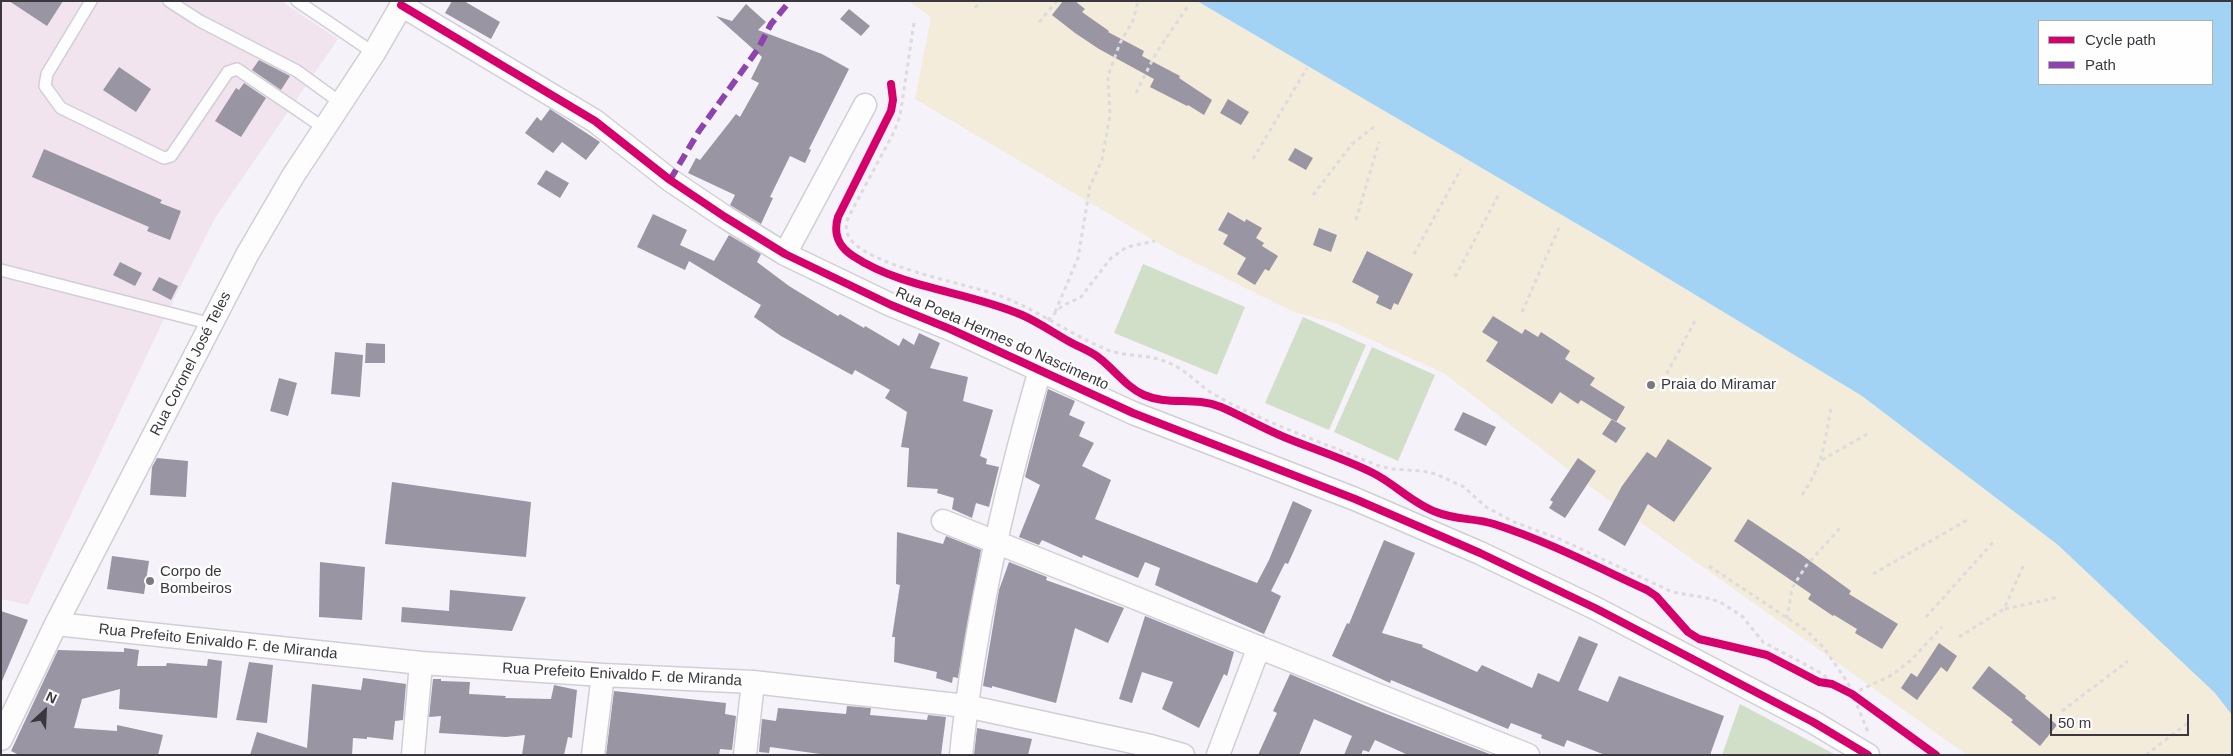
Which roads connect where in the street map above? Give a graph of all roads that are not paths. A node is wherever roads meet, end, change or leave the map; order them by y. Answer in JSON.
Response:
{"nodes":[{"id":1,"x":90,"y":1,"type":"edge"},
{"id":2,"x":169,"y":1,"type":"edge"},
{"id":3,"x":297,"y":1,"type":"edge"},
{"id":4,"x":403,"y":3,"type":"edge"},
{"id":5,"x":374,"y":53,"type":"junction"},
{"id":6,"x":341,"y":103,"type":"junction"},
{"id":7,"x":865,"y":105,"type":"dead end"},
{"id":8,"x":324,"y":128,"type":"junction"},
{"id":9,"x":785,"y":254,"type":"junction"},
{"id":10,"x":1,"y":270,"type":"edge"},
{"id":11,"x":212,"y":324,"type":"junction"},
{"id":12,"x":1040,"y":370,"type":"junction"},
{"id":13,"x":943,"y":521,"type":"dead end"},
{"id":14,"x":996,"y":541,"type":"junction"},
{"id":15,"x":56,"y":624,"type":"junction"},
{"id":16,"x":1259,"y":647,"type":"junction"},
{"id":17,"x":421,"y":663,"type":"junction"},
{"id":18,"x":603,"y":676,"type":"junction"},
{"id":19,"x":753,"y":682,"type":"junction"},
{"id":20,"x":966,"y":706,"type":"junction"},
{"id":21,"x":1,"y":739,"type":"edge"},
{"id":22,"x":1869,"y":747,"type":"edge"},
{"id":23,"x":1150,"y":750,"type":"edge"},
{"id":24,"x":413,"y":755,"type":"edge"},
{"id":25,"x":593,"y":755,"type":"edge"},
{"id":26,"x":745,"y":755,"type":"edge"},
{"id":27,"x":961,"y":755,"type":"edge"},
{"id":28,"x":1183,"y":755,"type":"edge"},
{"id":29,"x":1218,"y":755,"type":"edge"},
{"id":30,"x":1528,"y":755,"type":"edge"}],
"edges":[{"from":1,"to":8,"type":"lane"},
{"from":2,"to":6,"type":"lane"},
{"from":3,"to":5,"type":"lane"},
{"from":4,"to":5,"type":"street","name":"Rua Coronel José Teles"},
{"from":4,"to":9,"type":"street","name":"Rua Poeta Hermes do Nascimento"},
{"from":5,"to":6,"type":"street","name":"Rua Coronel José Teles"},
{"from":6,"to":8,"type":"street","name":"Rua Coronel José Teles"},
{"from":7,"to":9,"type":"street"},
{"from":8,"to":11,"type":"street","name":"Rua Coronel José Teles"},
{"from":9,"to":12,"type":"street","name":"Rua Poeta Hermes do Nascimento"},
{"from":10,"to":11,"type":"lane"},
{"from":11,"to":15,"type":"street","name":"Rua Coronel José Teles"},
{"from":12,"to":14,"type":"street"},
{"from":12,"to":22,"type":"street","name":"Rua Poeta Hermes do Nascimento"},
{"from":13,"to":14,"type":"street"},
{"from":14,"to":16,"type":"street"},
{"from":14,"to":20,"type":"street"},
{"from":15,"to":17,"type":"street","name":"Rua Prefeito Enivaldo F. de Miranda"},
{"from":15,"to":21,"type":"street","name":"Rua Coronel José Teles"},
{"from":16,"to":29,"type":"street"},
{"from":16,"to":30,"type":"street"},
{"from":17,"to":18,"type":"street","name":"Rua Prefeito Enivaldo F. de Miranda"},
{"from":17,"to":24,"type":"street"},
{"from":18,"to":19,"type":"street","name":"Rua Prefeito Enivaldo F. de Miranda"},
{"from":18,"to":25,"type":"street"},
{"from":19,"to":20,"type":"street","name":"Rua Prefeito Enivaldo F. de Miranda"},
{"from":19,"to":26,"type":"street"},
{"from":20,"to":23,"type":"street","name":"Rua Prefeito Enivaldo F. de Miranda"},
{"from":20,"to":27,"type":"street"},
{"from":23,"to":28,"type":"street","name":"Rua Prefeito Enivaldo F. de Miranda"}]}
